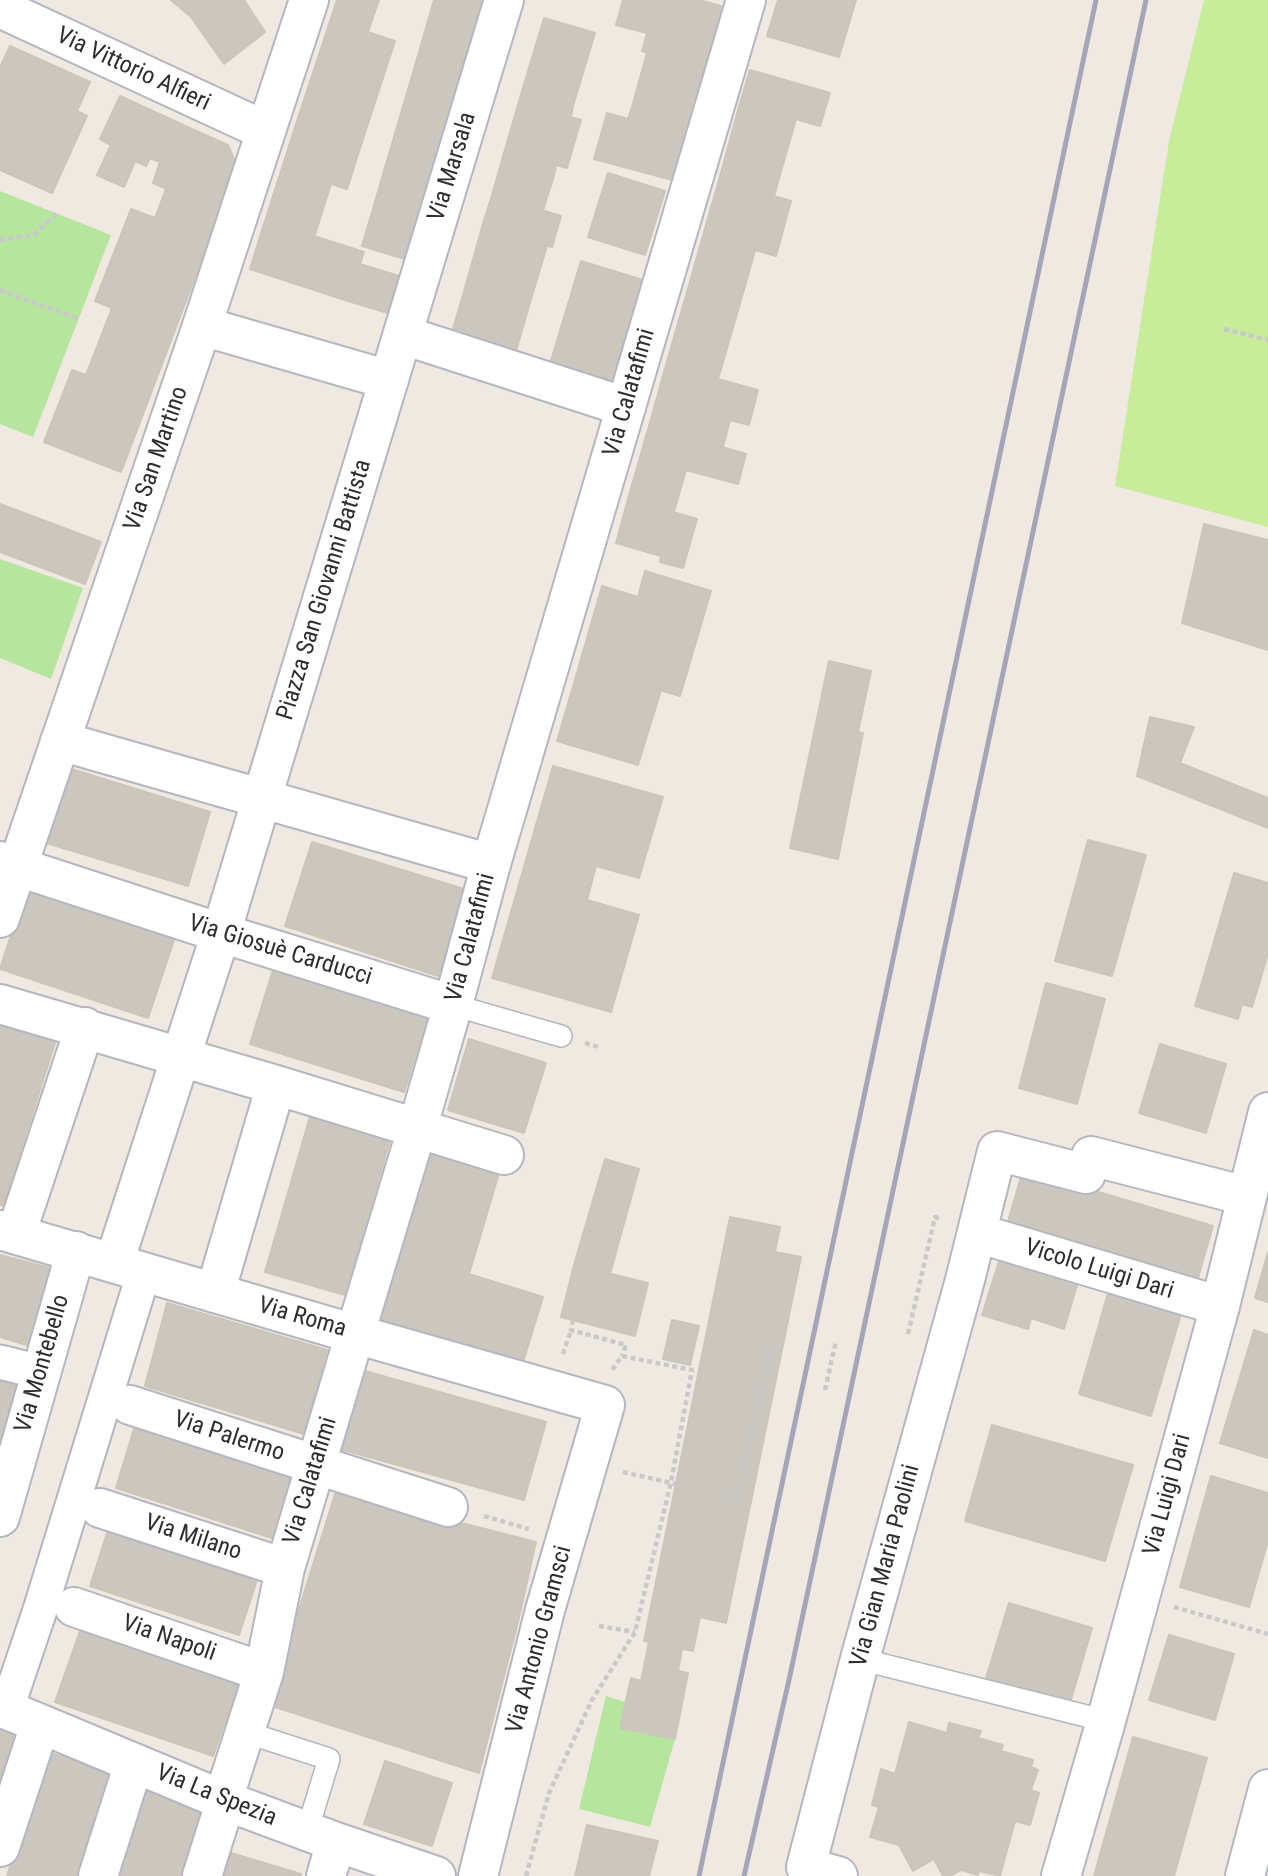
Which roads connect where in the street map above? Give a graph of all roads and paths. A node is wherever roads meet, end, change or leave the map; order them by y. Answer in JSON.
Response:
{"nodes":[{"id":1,"x":309,"y":0,"type":"edge"},
{"id":2,"x":503,"y":0,"type":"edge"},
{"id":3,"x":746,"y":0,"type":"edge"},
{"id":4,"x":0,"y":8,"type":"edge"},
{"id":5,"x":266,"y":131,"type":"junction"},
{"id":6,"x":57,"y":214,"type":"dead end"},
{"id":7,"x":0,"y":240,"type":"edge"},
{"id":8,"x":0,"y":290,"type":"edge"},
{"id":9,"x":78,"y":319,"type":"dead end"},
{"id":10,"x":202,"y":326,"type":"junction"},
{"id":11,"x":1224,"y":329,"type":"dead end"},
{"id":12,"x":402,"y":335,"type":"junction"},
{"id":13,"x":1268,"y":340,"type":"edge"},
{"id":14,"x":388,"y":380,"type":"junction"},
{"id":15,"x":626,"y":407,"type":"junction"},
{"id":16,"x":60,"y":741,"type":"junction"},
{"id":17,"x":262,"y":799,"type":"junction"},
{"id":18,"x":491,"y":864,"type":"junction"},
{"id":19,"x":9,"y":865,"type":"edge"},
{"id":20,"x":0,"y":918,"type":"edge"},
{"id":21,"x":221,"y":933,"type":"junction"},
{"id":22,"x":0,"y":1004,"type":"edge"},
{"id":23,"x":453,"y":1005,"type":"junction"},
{"id":24,"x":85,"y":1027,"type":"junction"},
{"id":25,"x":561,"y":1036,"type":"dead end"},
{"id":26,"x":181,"y":1056,"type":"junction"},
{"id":27,"x":276,"y":1085,"type":"junction"},
{"id":28,"x":1268,"y":1112,"type":"edge"},
{"id":29,"x":417,"y":1129,"type":"junction"},
{"id":30,"x":504,"y":1155,"type":"dead end"},
{"id":31,"x":1257,"y":1198,"type":"edge"},
{"id":32,"x":8,"y":1232,"type":"edge"},
{"id":33,"x":977,"y":1233,"type":"junction"},
{"id":34,"x":76,"y":1251,"type":"junction"},
{"id":35,"x":922,"y":1270,"type":"dead end"},
{"id":36,"x":127,"y":1274,"type":"junction"},
{"id":37,"x":215,"y":1293,"type":"junction"},
{"id":38,"x":1220,"y":1306,"type":"junction"},
{"id":39,"x":573,"y":1320,"type":"dead end"},
{"id":40,"x":571,"y":1330,"type":"junction"},
{"id":41,"x":355,"y":1334,"type":"junction"},
{"id":42,"x":908,"y":1335,"type":"dead end"},
{"id":43,"x":836,"y":1341,"type":"dead end"},
{"id":44,"x":566,"y":1344,"type":"dead end"},
{"id":45,"x":779,"y":1349,"type":"dead end"},
{"id":46,"x":622,"y":1356,"type":"dead end"},
{"id":47,"x":0,"y":1362,"type":"edge"},
{"id":48,"x":692,"y":1370,"type":"dead end"},
{"id":49,"x":40,"y":1372,"type":"junction"},
{"id":50,"x":825,"y":1390,"type":"dead end"},
{"id":51,"x":130,"y":1405,"type":"dead end"},
{"id":52,"x":605,"y":1405,"type":"joint"},
{"id":53,"x":316,"y":1465,"type":"junction"},
{"id":54,"x":6,"y":1471,"type":"edge"},
{"id":55,"x":651,"y":1478,"type":"dead end"},
{"id":56,"x":673,"y":1483,"type":"junction"},
{"id":57,"x":725,"y":1495,"type":"dead end"},
{"id":58,"x":448,"y":1507,"type":"dead end"},
{"id":59,"x":100,"y":1508,"type":"dead end"},
{"id":60,"x":0,"y":1517,"type":"edge"},
{"id":61,"x":285,"y":1568,"type":"junction"},
{"id":62,"x":1139,"y":1598,"type":"junction"},
{"id":63,"x":74,"y":1607,"type":"dead end"},
{"id":64,"x":599,"y":1626,"type":"dead end"},
{"id":65,"x":635,"y":1632,"type":"junction"},
{"id":66,"x":1268,"y":1634,"type":"edge"},
{"id":67,"x":860,"y":1658,"type":"junction"},
{"id":68,"x":264,"y":1672,"type":"junction"},
{"id":69,"x":5,"y":1701,"type":"edge"},
{"id":70,"x":1106,"y":1721,"type":"junction"},
{"id":71,"x":40,"y":1725,"type":"junction"},
{"id":72,"x":245,"y":1732,"type":"junction"},
{"id":73,"x":134,"y":1763,"type":"junction"},
{"id":74,"x":1268,"y":1789,"type":"edge"},
{"id":75,"x":223,"y":1800,"type":"junction"},
{"id":76,"x":0,"y":1847,"type":"edge"},
{"id":77,"x":323,"y":1850,"type":"edge"},
{"id":78,"x":98,"y":1876,"type":"edge"},
{"id":79,"x":202,"y":1876,"type":"edge"},
{"id":80,"x":436,"y":1876,"type":"edge"},
{"id":81,"x":478,"y":1876,"type":"edge"},
{"id":82,"x":526,"y":1876,"type":"edge"},
{"id":83,"x":838,"y":1876,"type":"edge"},
{"id":84,"x":1061,"y":1876,"type":"edge"},
{"id":85,"x":1245,"y":1876,"type":"edge"}],
"edges":[{"from":1,"to":5,"type":"street","name":"Via San Martino"},
{"from":2,"to":12,"type":"street","name":"Via Marsala"},
{"from":3,"to":15,"type":"street","name":"Via Calatafimi"},
{"from":4,"to":5,"type":"street","name":"Via Vittorio Alfieri"},
{"from":5,"to":10,"type":"street","name":"Via San Martino"},
{"from":6,"to":7,"type":"path"},
{"from":8,"to":9,"type":"path"},
{"from":10,"to":14,"type":"street"},
{"from":10,"to":16,"type":"street","name":"Via San Martino"},
{"from":11,"to":13,"type":"path"},
{"from":12,"to":14,"type":"street","name":"Piazza San Giovanni Battista"},
{"from":12,"to":15,"type":"street"},
{"from":14,"to":17,"type":"street","name":"Piazza San Giovanni Battista"},
{"from":15,"to":18,"type":"street","name":"Via Calatafimi"},
{"from":16,"to":17,"type":"street"},
{"from":16,"to":19,"type":"street","name":"Via San Martino"},
{"from":17,"to":18,"type":"street"},
{"from":17,"to":21,"type":"street","name":"Piazza San Giovanni Battista"},
{"from":18,"to":23,"type":"street","name":"Via Calatafimi"},
{"from":19,"to":20,"type":"street","name":"Via San Martino"},
{"from":19,"to":21,"type":"street","name":"Via Giosuè Carducci"},
{"from":21,"to":23,"type":"street","name":"Via Giosuè Carducci"},
{"from":21,"to":26,"type":"street","name":"Piazza San Giovanni Battista"},
{"from":22,"to":24,"type":"street"},
{"from":23,"to":25,"type":"lane","name":"Via Giosuè Carducci"},
{"from":23,"to":29,"type":"street","name":"Via Calatafimi"},
{"from":24,"to":26,"type":"street"},
{"from":24,"to":32,"type":"street"},
{"from":26,"to":27,"type":"street"},
{"from":26,"to":36,"type":"street","name":"Piazza San Giovanni Battista"},
{"from":27,"to":29,"type":"street"},
{"from":27,"to":37,"type":"street"},
{"from":28,"to":31,"type":"street","name":"Via Luigi Dari"},
{"from":29,"to":30,"type":"street"},
{"from":29,"to":41,"type":"street","name":"Via Calatafimi"},
{"from":31,"to":33,"type":"street","name":"Via Gian Maria Paolini"},
{"from":31,"to":38,"type":"street","name":"Via Luigi Dari"},
{"from":32,"to":34,"type":"street","name":"Via Roma"},
{"from":33,"to":38,"type":"street","name":"Vicolo Luigi Dari"},
{"from":33,"to":67,"type":"street","name":"Via Gian Maria Paolini"},
{"from":34,"to":36,"type":"street","name":"Via Roma"},
{"from":34,"to":49,"type":"street","name":"Via Montebello"},
{"from":35,"to":42,"type":"path"},
{"from":36,"to":37,"type":"street","name":"Via Roma"},
{"from":36,"to":69,"type":"street"},
{"from":37,"to":41,"type":"street","name":"Via Roma"},
{"from":38,"to":62,"type":"street","name":"Via Luigi Dari"},
{"from":39,"to":40,"type":"path"},
{"from":40,"to":44,"type":"path"},
{"from":40,"to":46,"type":"path"},
{"from":41,"to":52,"type":"street","name":"Via Roma"},
{"from":41,"to":53,"type":"street","name":"Via Calatafimi"},
{"from":43,"to":50,"type":"path"},
{"from":45,"to":57,"type":"path"},
{"from":47,"to":49,"type":"street"},
{"from":48,"to":56,"type":"path"},
{"from":49,"to":54,"type":"street","name":"Via Montebello"},
{"from":51,"to":53,"type":"street","name":"Via Palermo"},
{"from":52,"to":81,"type":"street","name":"Via Antonio Gramsci"},
{"from":53,"to":58,"type":"street","name":"Via Palermo"},
{"from":53,"to":61,"type":"street","name":"Via Calatafimi"},
{"from":54,"to":60,"type":"street","name":"Via Montebello"},
{"from":55,"to":56,"type":"path"},
{"from":56,"to":65,"type":"path"},
{"from":59,"to":61,"type":"street","name":"Via Milano"},
{"from":61,"to":68,"type":"street","name":"Via Calatafimi"},
{"from":62,"to":66,"type":"path"},
{"from":62,"to":70,"type":"street","name":"Via Luigi Dari"},
{"from":63,"to":68,"type":"street","name":"Via Napoli"},
{"from":64,"to":65,"type":"path"},
{"from":65,"to":82,"type":"path"},
{"from":67,"to":70,"type":"lane"},
{"from":67,"to":83,"type":"street","name":"Via Gian Maria Paolini"},
{"from":68,"to":72,"type":"street","name":"Via Calatafimi"},
{"from":69,"to":71,"type":"street","name":"Via La Spezia"},
{"from":70,"to":84,"type":"street","name":"Via Luigi Dari"},
{"from":71,"to":73,"type":"street","name":"Via La Spezia"},
{"from":71,"to":76,"type":"street"},
{"from":72,"to":75,"type":"street","name":"Via Calatafimi"},
{"from":72,"to":77,"type":"lane"},
{"from":73,"to":75,"type":"street","name":"Via La Spezia"},
{"from":73,"to":78,"type":"street"},
{"from":74,"to":85,"type":"street"},
{"from":75,"to":77,"type":"street","name":"Via La Spezia"},
{"from":75,"to":79,"type":"street","name":"Via Calatafimi"},
{"from":77,"to":80,"type":"street","name":"Via La Spezia"}]}
